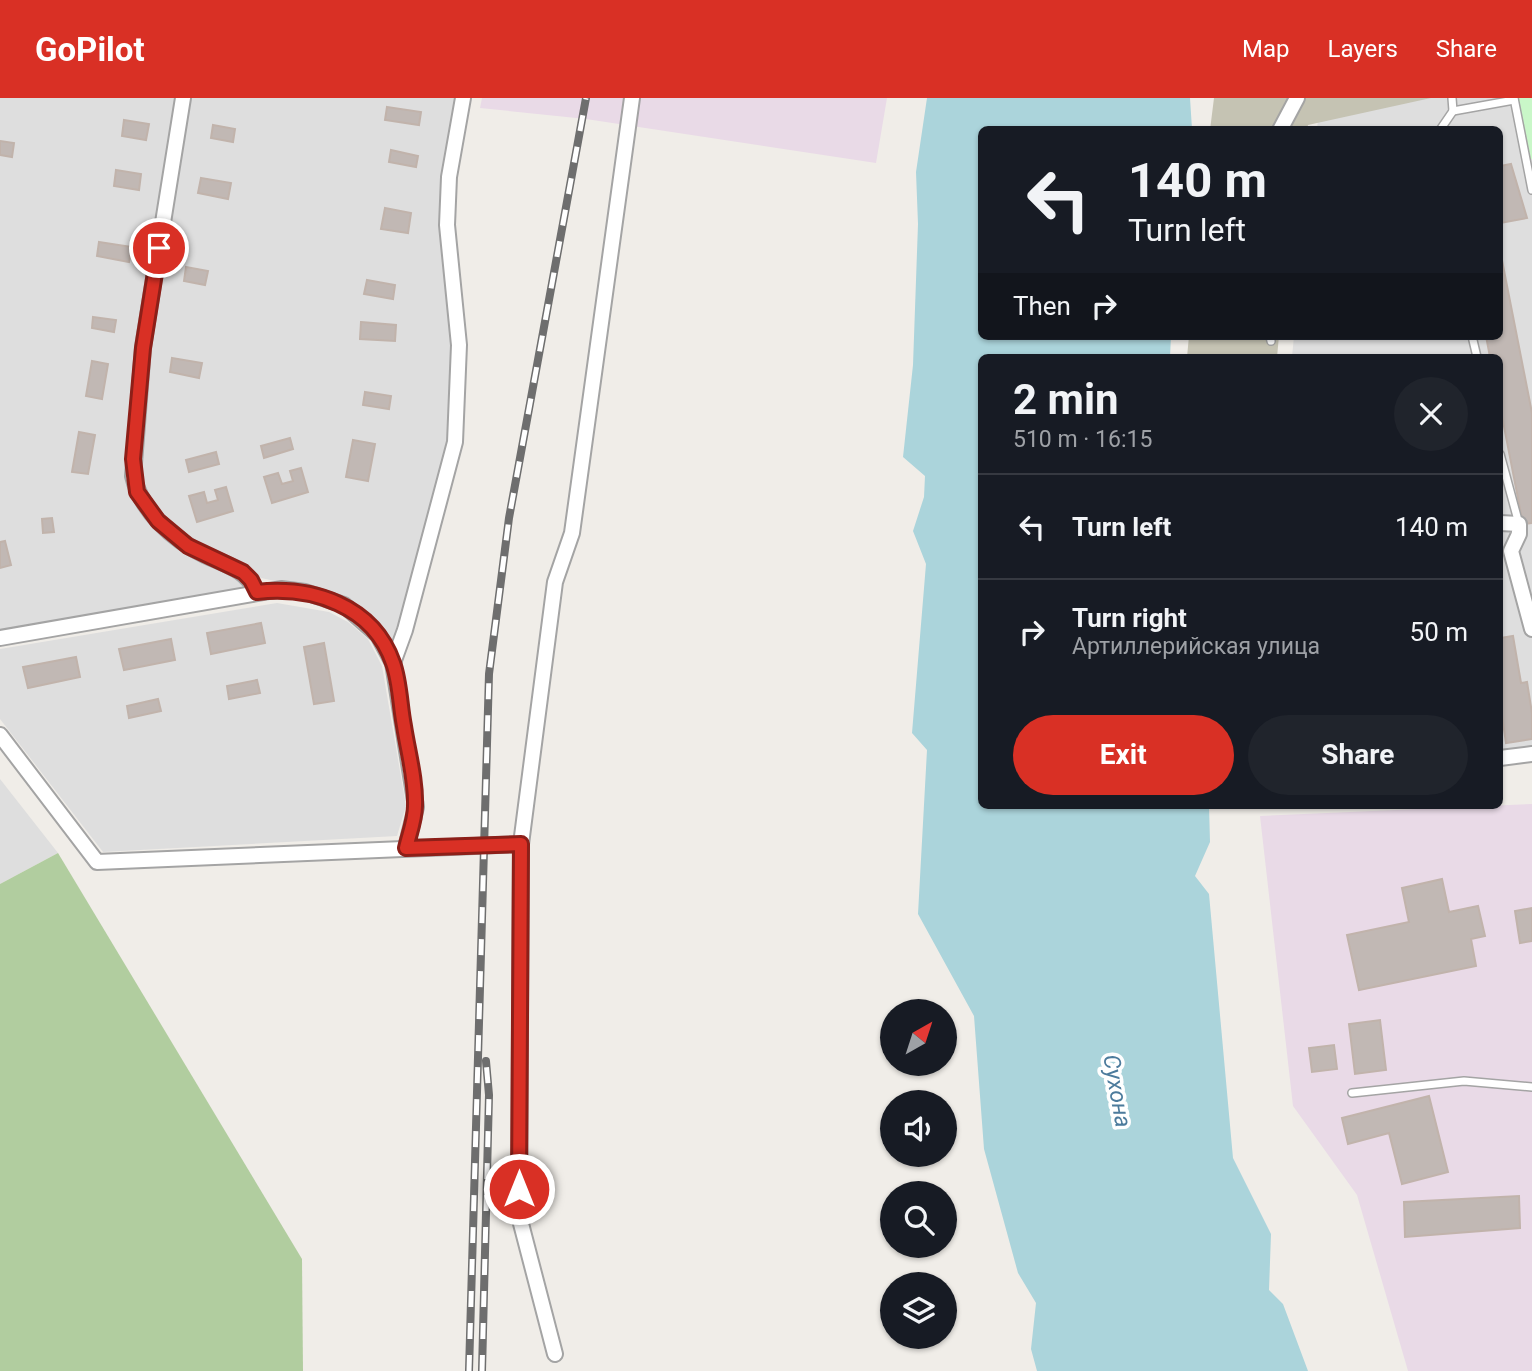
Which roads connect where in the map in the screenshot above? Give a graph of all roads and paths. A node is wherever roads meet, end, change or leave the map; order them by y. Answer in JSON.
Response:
{"nodes":[{"id":1,"x":184,"y":98,"type":"edge"},
{"id":2,"x":463,"y":98,"type":"edge"},
{"id":3,"x":632,"y":98,"type":"edge"},
{"id":4,"x":1297,"y":98,"type":"edge"},
{"id":5,"x":1452,"y":98,"type":"edge"},
{"id":6,"x":1514,"y":99,"type":"edge"},
{"id":7,"x":1453,"y":111,"type":"junction"},
{"id":8,"x":1282,"y":126,"type":"edge"},
{"id":9,"x":1443,"y":126,"type":"edge"},
{"id":10,"x":1529,"y":160,"type":"edge"},
{"id":11,"x":1532,"y":190,"type":"edge"},
{"id":12,"x":1503,"y":465,"type":"edge"},
{"id":13,"x":1503,"y":523,"type":"edge"},
{"id":14,"x":1519,"y":524,"type":"junction"},
{"id":15,"x":257,"y":592,"type":"junction"},
{"id":16,"x":1532,"y":629,"type":"edge"},
{"id":17,"x":0,"y":638,"type":"edge"},
{"id":18,"x":393,"y":663,"type":"junction"},
{"id":19,"x":0,"y":735,"type":"edge"},
{"id":20,"x":1532,"y":754,"type":"edge"},
{"id":21,"x":1503,"y":758,"type":"edge"},
{"id":22,"x":521,"y":844,"type":"junction"},
{"id":23,"x":406,"y":848,"type":"junction"},
{"id":24,"x":1532,"y":1087,"type":"edge"},
{"id":25,"x":1352,"y":1093,"type":"dead end"},
{"id":26,"x":555,"y":1354,"type":"dead end"}],
"edges":[{"from":1,"to":15,"type":"street"},
{"from":2,"to":18,"type":"street"},
{"from":3,"to":22,"type":"street"},
{"from":4,"to":8,"type":"street"},
{"from":5,"to":7,"type":"lane"},
{"from":6,"to":7,"type":"lane"},
{"from":6,"to":10,"type":"lane"},
{"from":7,"to":9,"type":"lane"},
{"from":10,"to":11,"type":"lane"},
{"from":12,"to":14,"type":"lane"},
{"from":13,"to":14,"type":"street"},
{"from":14,"to":16,"type":"street"},
{"from":15,"to":17,"type":"street"},
{"from":15,"to":18,"type":"street"},
{"from":18,"to":23,"type":"street"},
{"from":19,"to":23,"type":"street"},
{"from":20,"to":21,"type":"street"},
{"from":22,"to":23,"type":"street"},
{"from":22,"to":26,"type":"street"},
{"from":24,"to":25,"type":"lane"}]}
